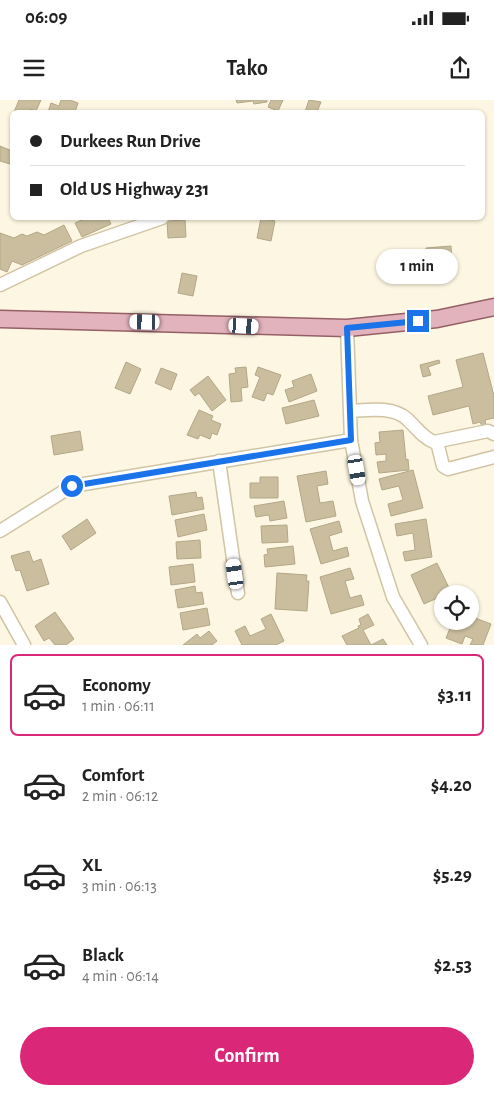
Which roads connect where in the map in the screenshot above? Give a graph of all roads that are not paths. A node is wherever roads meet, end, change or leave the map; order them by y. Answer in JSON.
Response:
{"nodes":[{"id":1,"x":156,"y":220,"type":"edge"},
{"id":2,"x":0,"y":285,"type":"edge"},
{"id":3,"x":494,"y":307,"type":"edge"},
{"id":4,"x":0,"y":319,"type":"edge"},
{"id":5,"x":347,"y":328,"type":"junction"},
{"id":6,"x":350,"y":410,"type":"junction"},
{"id":7,"x":494,"y":434,"type":"edge"},
{"id":8,"x":351,"y":440,"type":"junction"},
{"id":9,"x":436,"y":442,"type":"junction"},
{"id":10,"x":494,"y":457,"type":"edge"},
{"id":11,"x":219,"y":461,"type":"junction"},
{"id":12,"x":0,"y":531,"type":"edge"},
{"id":13,"x":238,"y":593,"type":"dead end"},
{"id":14,"x":0,"y":602,"type":"edge"},
{"id":15,"x":24,"y":645,"type":"edge"},
{"id":16,"x":421,"y":645,"type":"edge"}],
"edges":[{"from":1,"to":2,"type":"street"},
{"from":3,"to":5,"type":"main road"},
{"from":4,"to":5,"type":"main road"},
{"from":5,"to":6,"type":"street"},
{"from":6,"to":8,"type":"street"},
{"from":6,"to":9,"type":"street"},
{"from":7,"to":9,"type":"street"},
{"from":8,"to":11,"type":"street"},
{"from":8,"to":16,"type":"street"},
{"from":9,"to":10,"type":"street"},
{"from":11,"to":12,"type":"street"},
{"from":11,"to":13,"type":"street"},
{"from":14,"to":15,"type":"street"}]}
